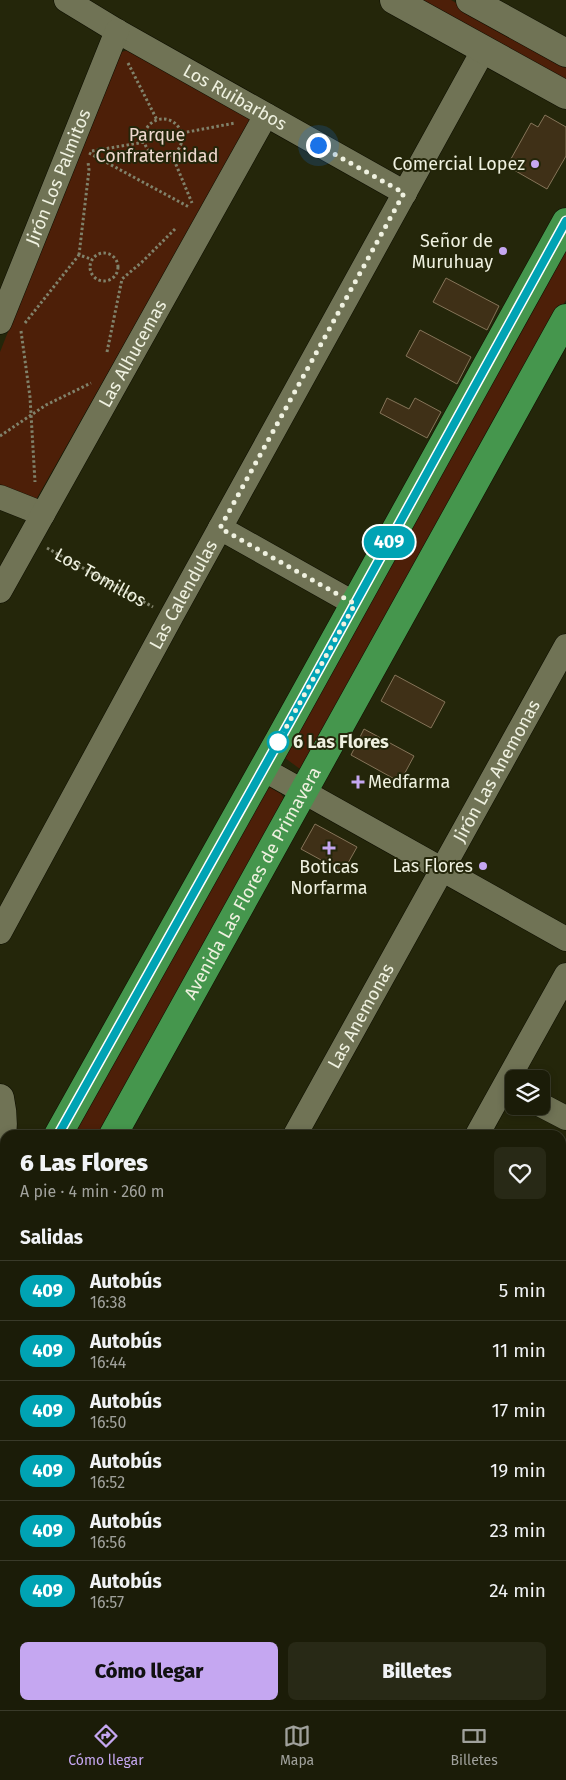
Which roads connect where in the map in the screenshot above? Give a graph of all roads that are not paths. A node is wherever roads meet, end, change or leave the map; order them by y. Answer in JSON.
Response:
{"nodes":[{"id":1,"x":66,"y":0,"type":"edge"},
{"id":2,"x":394,"y":0,"type":"edge"},
{"id":3,"x":470,"y":0,"type":"edge"},
{"id":4,"x":117,"y":31,"type":"junction"},
{"id":5,"x":484,"y":49,"type":"junction"},
{"id":6,"x":566,"y":54,"type":"edge"},
{"id":7,"x":566,"y":95,"type":"edge"},
{"id":8,"x":266,"y":115,"type":"junction"},
{"id":9,"x":404,"y":193,"type":"junction"},
{"id":10,"x":566,"y":222,"type":"edge"},
{"id":11,"x":566,"y":318,"type":"edge"},
{"id":12,"x":0,"y":322,"type":"edge"},
{"id":13,"x":0,"y":497,"type":"edge"},
{"id":14,"x":43,"y":514,"type":"junction"},
{"id":15,"x":220,"y":528,"type":"junction"},
{"id":16,"x":0,"y":591,"type":"edge"},
{"id":17,"x":355,"y":604,"type":"junction"},
{"id":18,"x":566,"y":646,"type":"edge"},
{"id":19,"x":263,"y":769,"type":"junction"},
{"id":20,"x":305,"y":792,"type":"junction"},
{"id":21,"x":441,"y":870,"type":"junction"},
{"id":22,"x":426,"y":897,"type":"joint"},
{"id":23,"x":0,"y":932,"type":"edge"},
{"id":24,"x":566,"y":939,"type":"edge"},
{"id":25,"x":566,"y":975,"type":"edge"},
{"id":26,"x":518,"y":1070,"type":"edge"},
{"id":27,"x":505,"y":1093,"type":"edge"},
{"id":28,"x":0,"y":1098,"type":"edge"},
{"id":29,"x":550,"y":1109,"type":"edge"},
{"id":30,"x":566,"y":1118,"type":"edge"},
{"id":31,"x":3,"y":1130,"type":"edge"},
{"id":32,"x":61,"y":1130,"type":"edge"},
{"id":33,"x":116,"y":1130,"type":"edge"},
{"id":34,"x":298,"y":1130,"type":"edge"},
{"id":35,"x":480,"y":1130,"type":"edge"}],
"edges":[{"from":1,"to":4,"type":"street","name":"Los Ruibarbos"},
{"from":2,"to":5,"type":"street"},
{"from":3,"to":6,"type":"street"},
{"from":4,"to":8,"type":"street","name":"Los Ruibarbos"},
{"from":4,"to":12,"type":"street","name":"Jirón Los Palmitos"},
{"from":5,"to":7,"type":"street"},
{"from":5,"to":9,"type":"street","name":"Las Calendulas"},
{"from":8,"to":9,"type":"street","name":"Los Ruibarbos"},
{"from":8,"to":14,"type":"street","name":"Las Alhucemas"},
{"from":9,"to":15,"type":"street","name":"Las Calendulas"},
{"from":10,"to":17,"type":"main road"},
{"from":11,"to":20,"type":"main road","name":"Avenida Las Flores de Primavera"},
{"from":13,"to":14,"type":"street"},
{"from":14,"to":16,"type":"street","name":"Las Alhucemas"},
{"from":15,"to":17,"type":"street"},
{"from":15,"to":23,"type":"street","name":"Las Calendulas"},
{"from":17,"to":19,"type":"main road"},
{"from":18,"to":21,"type":"street","name":"Jirón Las Anemonas"},
{"from":19,"to":20,"type":"street"},
{"from":19,"to":32,"type":"main road"},
{"from":20,"to":21,"type":"street"},
{"from":20,"to":33,"type":"main road","name":"Avenida Las Flores de Primavera"},
{"from":21,"to":22,"type":"street","name":"Jirón Las Anemonas"},
{"from":21,"to":24,"type":"street"},
{"from":22,"to":34,"type":"street","name":"Las Anemonas"},
{"from":25,"to":26,"type":"street"},
{"from":27,"to":35,"type":"street"},
{"from":28,"to":31,"type":"street"},
{"from":29,"to":30,"type":"street"}]}
